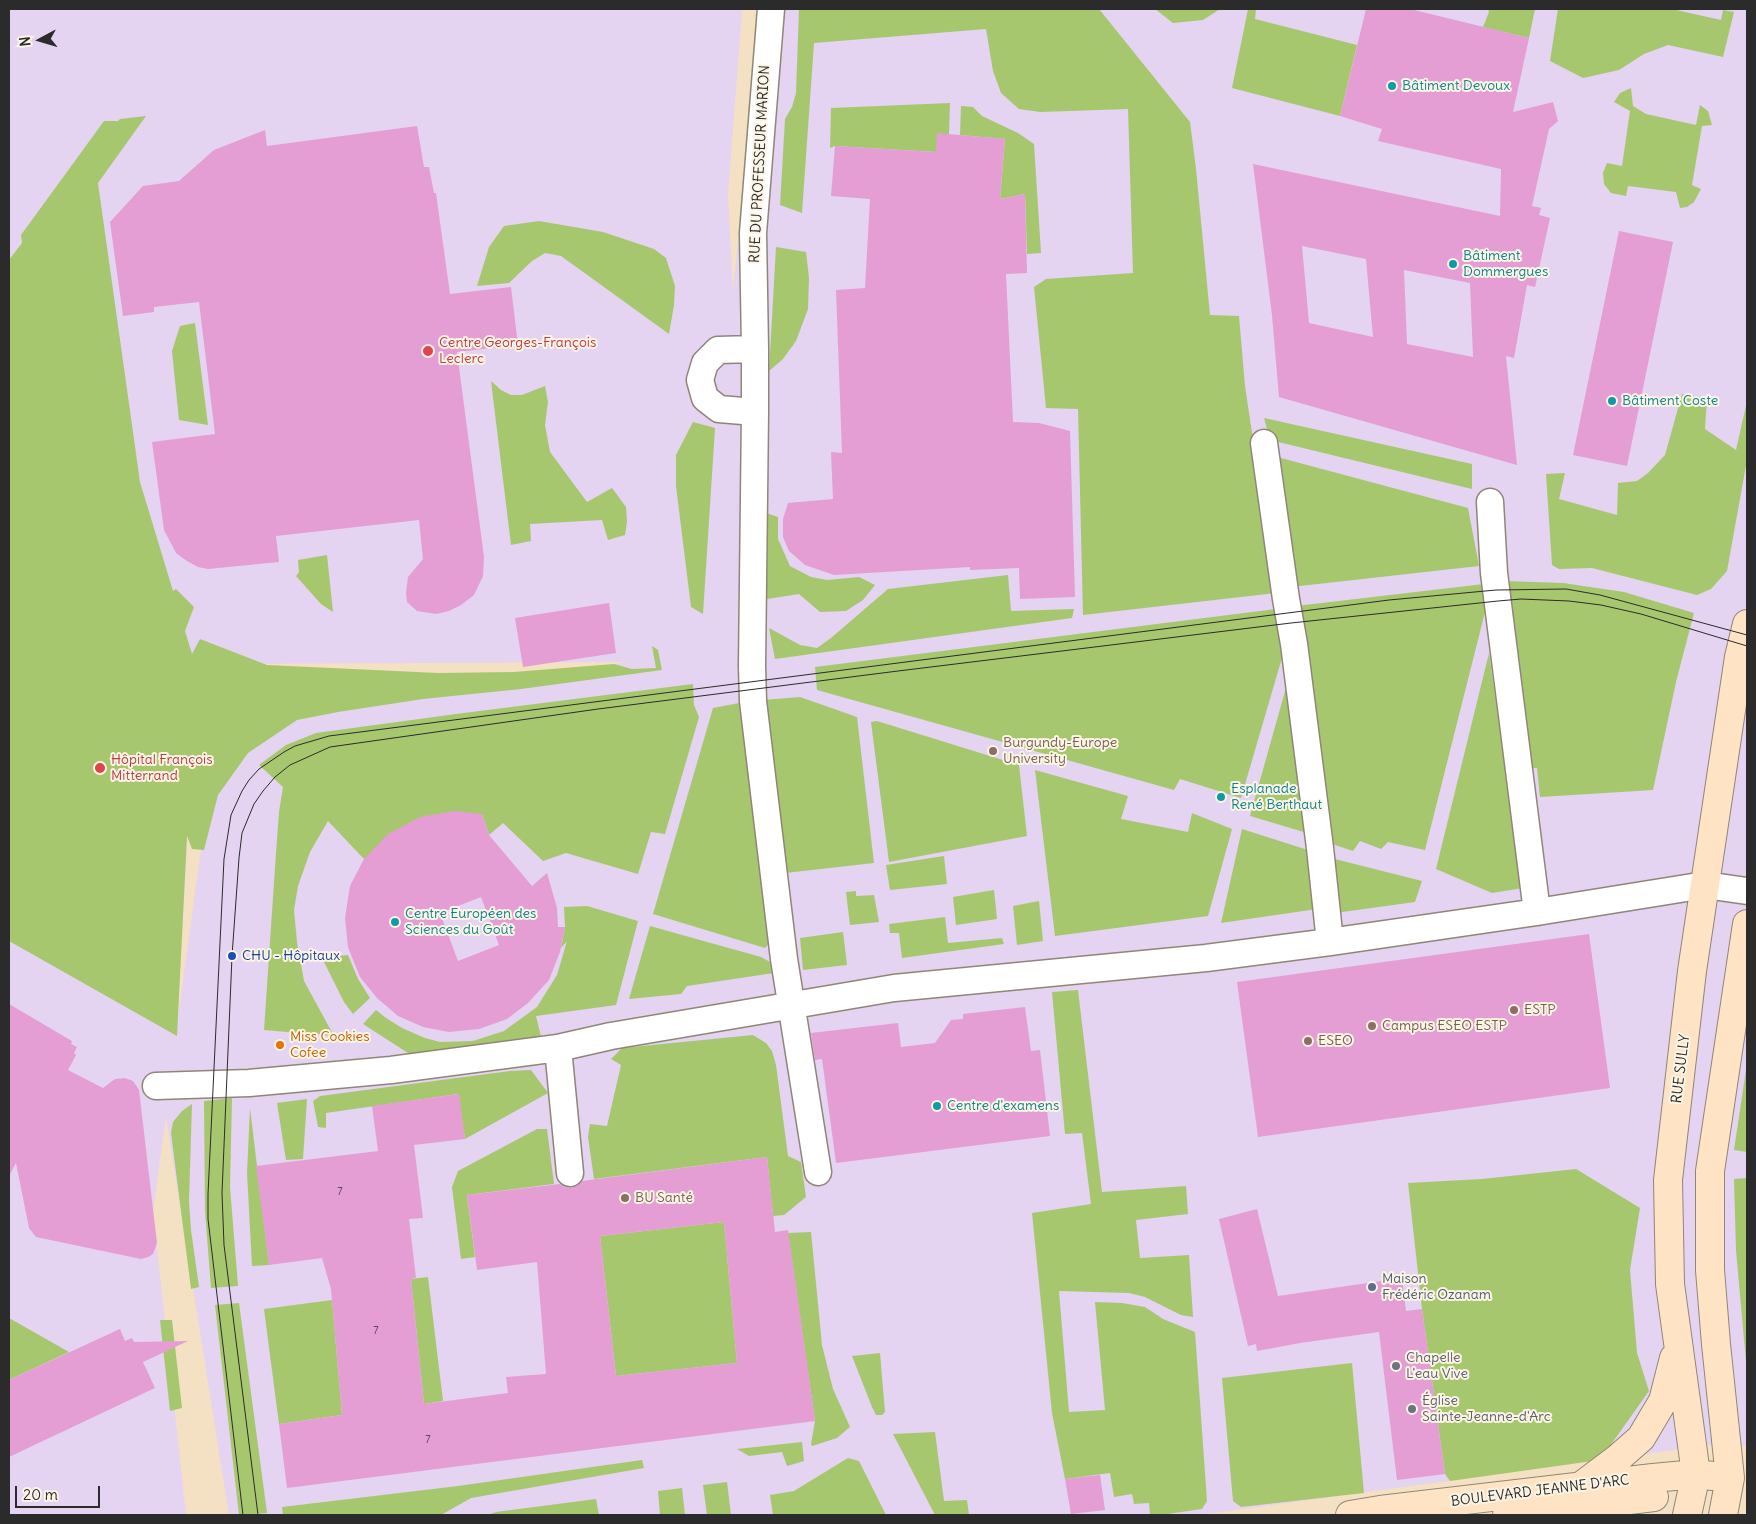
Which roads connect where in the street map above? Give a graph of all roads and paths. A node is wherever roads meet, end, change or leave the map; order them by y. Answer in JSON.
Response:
{"nodes":[{"id":1,"x":771,"y":9,"type":"edge"},
{"id":2,"x":755,"y":350,"type":"junction"},
{"id":3,"x":754,"y":412,"type":"junction"},
{"id":4,"x":1264,"y":443,"type":"dead end"},
{"id":5,"x":1490,"y":502,"type":"dead end"},
{"id":6,"x":1747,"y":624,"type":"edge"},
{"id":7,"x":1705,"y":885,"type":"junction"},
{"id":8,"x":1747,"y":891,"type":"edge"},
{"id":9,"x":1537,"y":912,"type":"junction"},
{"id":10,"x":1747,"y":924,"type":"edge"},
{"id":11,"x":1330,"y":942,"type":"junction"},
{"id":12,"x":791,"y":1005,"type":"junction"},
{"id":13,"x":558,"y":1048,"type":"junction"},
{"id":14,"x":156,"y":1086,"type":"dead end"},
{"id":15,"x":818,"y":1172,"type":"dead end"},
{"id":16,"x":570,"y":1173,"type":"dead end"},
{"id":17,"x":1677,"y":1347,"type":"junction"},
{"id":18,"x":1694,"y":1480,"type":"junction"},
{"id":19,"x":1739,"y":1481,"type":"edge"},
{"id":20,"x":1581,"y":1486,"type":"junction"},
{"id":21,"x":1732,"y":1513,"type":"edge"},
{"id":22,"x":1350,"y":1515,"type":"edge"},
{"id":23,"x":1507,"y":1515,"type":"edge"},
{"id":24,"x":1687,"y":1515,"type":"edge"},
{"id":25,"x":1694,"y":1515,"type":"edge"}],
"edges":[{"from":1,"to":2,"type":"street","name":"RUE DU PROFESSEUR MARION"},
{"from":2,"to":3,"type":"street","name":"RUE DU PROFESSEUR MARION"},
{"from":2,"to":3,"type":"street"},
{"from":3,"to":12,"type":"street","name":"RUE DU PROFESSEUR MARION"},
{"from":4,"to":11,"type":"street"},
{"from":5,"to":9,"type":"street"},
{"from":6,"to":7,"type":"main road","name":"RUE SULLY"},
{"from":7,"to":8,"type":"street"},
{"from":7,"to":9,"type":"street"},
{"from":7,"to":17,"type":"main road","name":"RUE SULLY"},
{"from":9,"to":11,"type":"street"},
{"from":10,"to":19,"type":"main road"},
{"from":11,"to":12,"type":"street"},
{"from":12,"to":13,"type":"street"},
{"from":12,"to":15,"type":"street","name":"RUE DU PROFESSEUR MARION"},
{"from":13,"to":14,"type":"street"},
{"from":13,"to":16,"type":"street"},
{"from":17,"to":18,"type":"main road","name":"RUE SULLY"},
{"from":17,"to":20,"type":"main road"},
{"from":18,"to":19,"type":"main road","name":"BOULEVARD JEANNE D'ARC"},
{"from":18,"to":20,"type":"main road","name":"BOULEVARD JEANNE D'ARC"},
{"from":18,"to":23,"type":"main road"},
{"from":18,"to":24,"type":"main road","name":"RUE SULLY"},
{"from":19,"to":21,"type":"main road"},
{"from":20,"to":22,"type":"main road","name":"BOULEVARD JEANNE D'ARC"},
{"from":21,"to":25,"type":"main road"}]}
